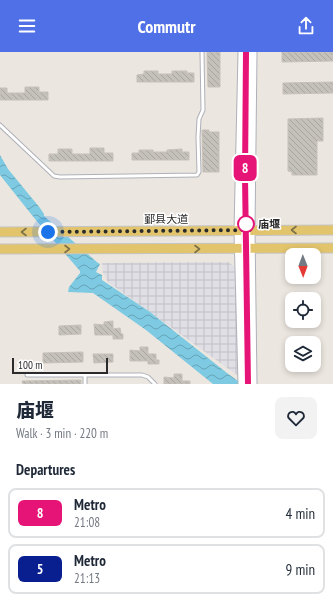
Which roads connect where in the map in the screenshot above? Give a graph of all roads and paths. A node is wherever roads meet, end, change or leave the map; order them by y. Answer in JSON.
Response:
{"nodes":[{"id":1,"x":202,"y":52,"type":"edge"},
{"id":2,"x":242,"y":52,"type":"edge"},
{"id":3,"x":252,"y":52,"type":"edge"},
{"id":4,"x":0,"y":125,"type":"edge"},
{"id":5,"x":251,"y":230,"type":"junction"},
{"id":6,"x":333,"y":230,"type":"edge"},
{"id":7,"x":238,"y":231,"type":"junction"},
{"id":8,"x":0,"y":232,"type":"edge"},
{"id":9,"x":333,"y":248,"type":"edge"},
{"id":10,"x":0,"y":249,"type":"edge"},
{"id":11,"x":239,"y":249,"type":"junction"},
{"id":12,"x":252,"y":249,"type":"junction"},
{"id":13,"x":85,"y":374,"type":"junction"},
{"id":14,"x":27,"y":375,"type":"dead end"},
{"id":15,"x":242,"y":383,"type":"edge"},
{"id":16,"x":85,"y":384,"type":"edge"},
{"id":17,"x":155,"y":384,"type":"edge"},
{"id":18,"x":253,"y":384,"type":"edge"}],
"edges":[{"from":1,"to":4,"type":"lane"},
{"from":2,"to":7,"type":"street"},
{"from":3,"to":5,"type":"street"},
{"from":6,"to":5,"type":"main road","name":"鄞县大道","one_way":true},
{"from":5,"to":7,"type":"main road","name":"鄞县大道"},
{"from":5,"to":12,"type":"street"},
{"from":7,"to":8,"type":"main road","name":"鄞县大道","one_way":true},
{"from":7,"to":11,"type":"street"},
{"from":9,"to":12,"type":"main road"},
{"from":10,"to":11,"type":"main road","one_way":true},
{"from":11,"to":12,"type":"main road"},
{"from":11,"to":15,"type":"street"},
{"from":12,"to":18,"type":"street"},
{"from":13,"to":14,"type":"lane"},
{"from":13,"to":16,"type":"lane"},
{"from":13,"to":17,"type":"lane"}]}
